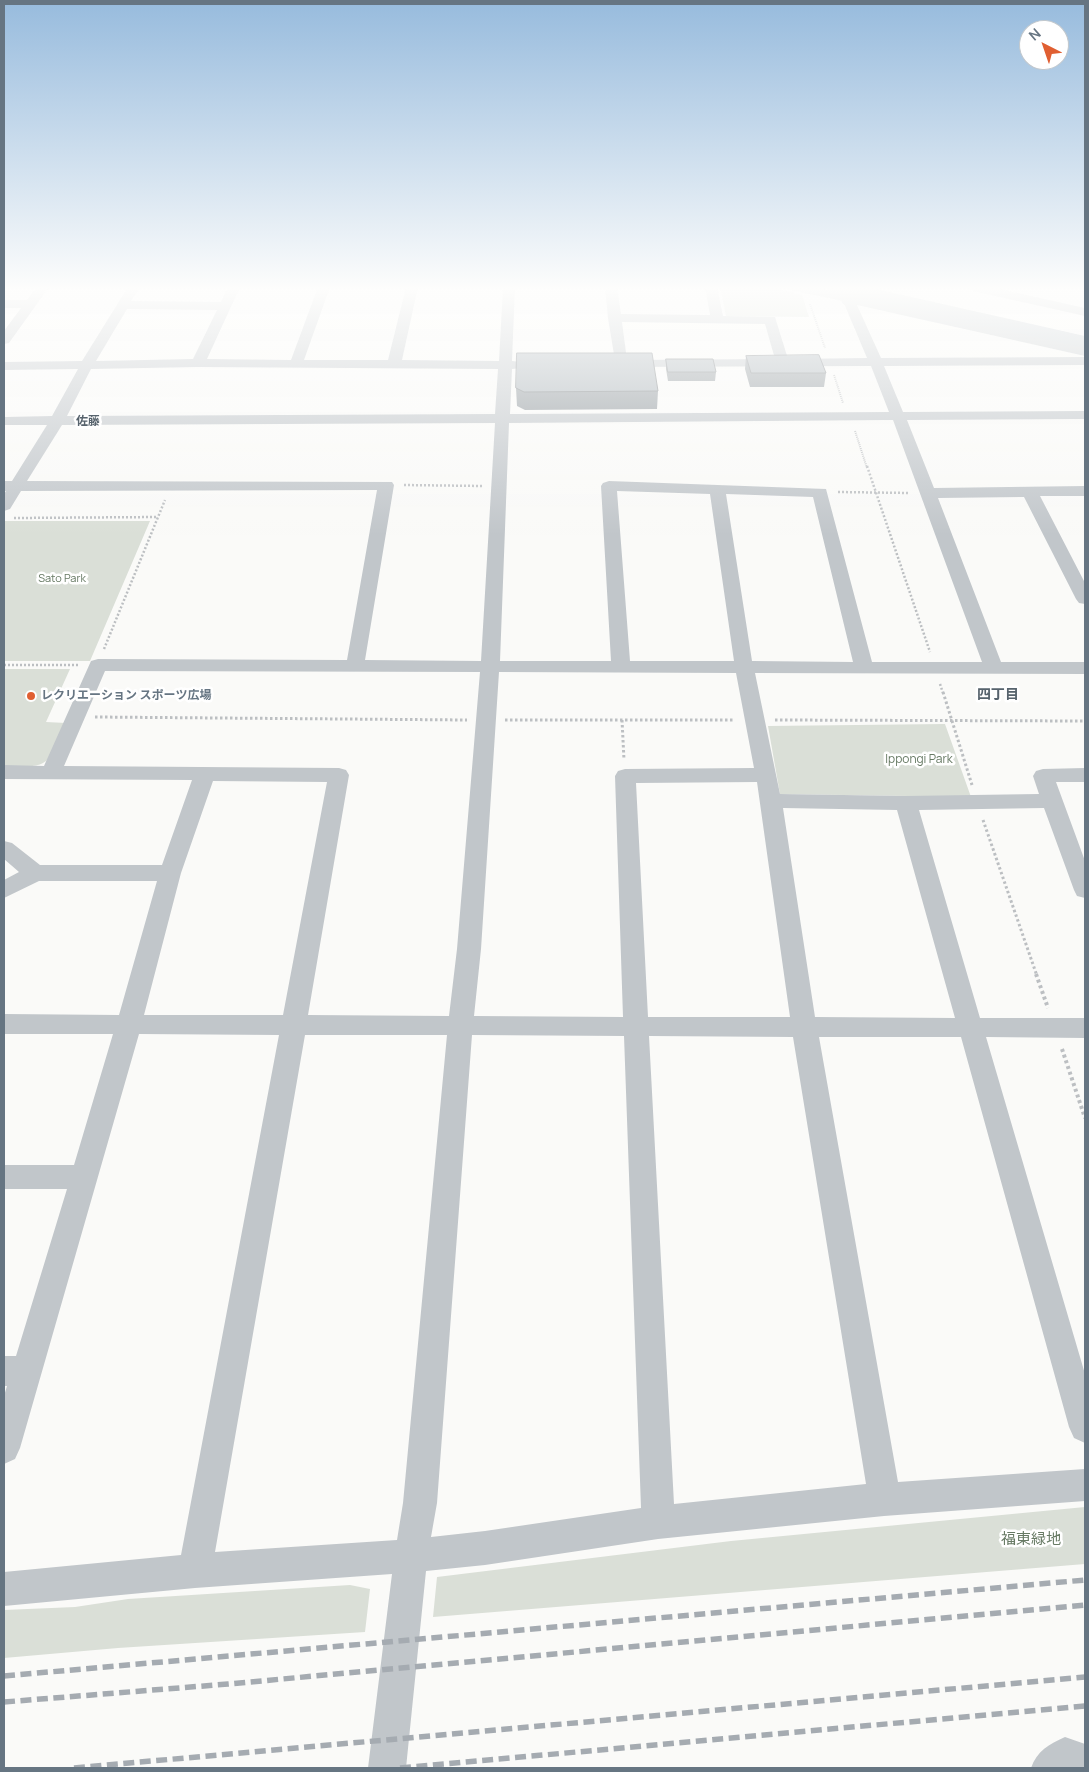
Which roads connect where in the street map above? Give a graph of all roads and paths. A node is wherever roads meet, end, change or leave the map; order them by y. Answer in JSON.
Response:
{"nodes":[{"id":1,"x":84,"y":370,"type":"edge"},
{"id":2,"x":504,"y":370,"type":"edge"},
{"id":3,"x":880,"y":370,"type":"edge"},
{"id":4,"x":1085,"y":415,"type":"edge"},
{"id":5,"x":899,"y":417,"type":"junction"},
{"id":6,"x":503,"y":418,"type":"junction"},
{"id":7,"x":4,"y":421,"type":"edge"},
{"id":8,"x":56,"y":421,"type":"junction"},
{"id":9,"x":854,"y":428,"type":"dead end"},
{"id":10,"x":170,"y":485,"type":"junction"},
{"id":11,"x":386,"y":485,"type":"junction"},
{"id":12,"x":10,"y":486,"type":"edge"},
{"id":13,"x":498,"y":486,"type":"junction"},
{"id":14,"x":718,"y":489,"type":"junction"},
{"id":15,"x":1029,"y":491,"type":"junction"},
{"id":16,"x":1085,"y":491,"type":"edge"},
{"id":17,"x":820,"y":492,"type":"junction"},
{"id":18,"x":876,"y":492,"type":"junction"},
{"id":19,"x":929,"y":493,"type":"junction"},
{"id":20,"x":9,"y":512,"type":"edge"},
{"id":21,"x":158,"y":517,"type":"junction"},
{"id":22,"x":1085,"y":599,"type":"edge"},
{"id":23,"x":4,"y":664,"type":"edge"},
{"id":24,"x":98,"y":665,"type":"junction"},
{"id":25,"x":355,"y":666,"type":"junction"},
{"id":26,"x":621,"y":666,"type":"junction"},
{"id":27,"x":490,"y":667,"type":"junction"},
{"id":28,"x":744,"y":667,"type":"junction"},
{"id":29,"x":864,"y":667,"type":"junction"},
{"id":30,"x":935,"y":668,"type":"junction"},
{"id":31,"x":994,"y":668,"type":"junction"},
{"id":32,"x":1085,"y":668,"type":"edge"},
{"id":33,"x":76,"y":673,"type":"dead end"},
{"id":34,"x":75,"y":717,"type":"junction"},
{"id":35,"x":486,"y":720,"type":"junction"},
{"id":36,"x":622,"y":720,"type":"junction"},
{"id":37,"x":754,"y":720,"type":"junction"},
{"id":38,"x":951,"y":721,"type":"junction"},
{"id":39,"x":1085,"y":721,"type":"edge"},
{"id":40,"x":4,"y":772,"type":"edge"},
{"id":41,"x":51,"y":773,"type":"junction"},
{"id":42,"x":205,"y":773,"type":"junction"},
{"id":43,"x":1085,"y":775,"type":"edge"},
{"id":44,"x":624,"y":776,"type":"junction"},
{"id":45,"x":765,"y":776,"type":"junction"},
{"id":46,"x":771,"y":801,"type":"junction"},
{"id":47,"x":977,"y":802,"type":"junction"},
{"id":48,"x":1052,"y":802,"type":"junction"},
{"id":49,"x":906,"y":803,"type":"junction"},
{"id":50,"x":4,"y":848,"type":"edge"},
{"id":51,"x":36,"y":872,"type":"junction"},
{"id":52,"x":170,"y":873,"type":"junction"},
{"id":53,"x":4,"y":890,"type":"edge"},
{"id":54,"x":1085,"y":890,"type":"edge"},
{"id":55,"x":4,"y":1024,"type":"edge"},
{"id":56,"x":129,"y":1024,"type":"junction"},
{"id":57,"x":292,"y":1024,"type":"junction"},
{"id":58,"x":636,"y":1025,"type":"junction"},
{"id":59,"x":804,"y":1025,"type":"junction"},
{"id":60,"x":460,"y":1027,"type":"junction"},
{"id":61,"x":971,"y":1028,"type":"junction"},
{"id":62,"x":1055,"y":1028,"type":"junction"},
{"id":63,"x":1085,"y":1028,"type":"edge"},
{"id":64,"x":1085,"y":1118,"type":"edge"},
{"id":65,"x":4,"y":1177,"type":"edge"},
{"id":66,"x":83,"y":1177,"type":"junction"},
{"id":67,"x":15,"y":1371,"type":"edge"},
{"id":68,"x":1085,"y":1426,"type":"edge"},
{"id":69,"x":4,"y":1448,"type":"edge"},
{"id":70,"x":1085,"y":1485,"type":"edge"},
{"id":71,"x":884,"y":1499,"type":"junction"},
{"id":72,"x":658,"y":1522,"type":"junction"},
{"id":73,"x":410,"y":1556,"type":"junction"},
{"id":74,"x":195,"y":1571,"type":"junction"},
{"id":75,"x":4,"y":1589,"type":"edge"},
{"id":76,"x":1085,"y":1763,"type":"edge"},
{"id":77,"x":387,"y":1768,"type":"edge"},
{"id":78,"x":1050,"y":1768,"type":"edge"}],
"edges":[{"from":1,"to":8,"type":"street"},
{"from":2,"to":6,"type":"street"},
{"from":3,"to":5,"type":"street"},
{"from":4,"to":5,"type":"street"},
{"from":5,"to":6,"type":"street"},
{"from":5,"to":19,"type":"street"},
{"from":6,"to":8,"type":"street"},
{"from":6,"to":13,"type":"street"},
{"from":7,"to":8,"type":"street"},
{"from":8,"to":12,"type":"street"},
{"from":9,"to":18,"type":"path"},
{"from":10,"to":11,"type":"street"},
{"from":10,"to":12,"type":"street"},
{"from":10,"to":21,"type":"path"},
{"from":11,"to":13,"type":"path"},
{"from":11,"to":25,"type":"street"},
{"from":12,"to":20,"type":"street"},
{"from":13,"to":27,"type":"street"},
{"from":14,"to":17,"type":"street"},
{"from":14,"to":26,"type":"street"},
{"from":14,"to":28,"type":"street"},
{"from":15,"to":16,"type":"street"},
{"from":15,"to":19,"type":"street"},
{"from":15,"to":22,"type":"street"},
{"from":17,"to":18,"type":"path"},
{"from":17,"to":29,"type":"street"},
{"from":18,"to":19,"type":"path"},
{"from":18,"to":30,"type":"path"},
{"from":19,"to":31,"type":"street"},
{"from":20,"to":21,"type":"path"},
{"from":21,"to":24,"type":"path"},
{"from":23,"to":33,"type":"path"},
{"from":24,"to":25,"type":"street"},
{"from":24,"to":34,"type":"street"},
{"from":25,"to":27,"type":"street"},
{"from":26,"to":27,"type":"street"},
{"from":26,"to":28,"type":"street"},
{"from":27,"to":35,"type":"street"},
{"from":28,"to":29,"type":"street"},
{"from":28,"to":37,"type":"street"},
{"from":29,"to":30,"type":"street"},
{"from":30,"to":31,"type":"street"},
{"from":30,"to":38,"type":"path"},
{"from":31,"to":32,"type":"street"},
{"from":34,"to":35,"type":"path"},
{"from":34,"to":41,"type":"street"},
{"from":35,"to":36,"type":"path"},
{"from":35,"to":60,"type":"street"},
{"from":36,"to":37,"type":"path"},
{"from":36,"to":44,"type":"path"},
{"from":37,"to":38,"type":"path"},
{"from":37,"to":45,"type":"street"},
{"from":38,"to":39,"type":"path"},
{"from":38,"to":47,"type":"path"},
{"from":40,"to":41,"type":"street"},
{"from":41,"to":42,"type":"street"},
{"from":42,"to":52,"type":"street"},
{"from":42,"to":57,"type":"street"},
{"from":43,"to":48,"type":"street"},
{"from":44,"to":45,"type":"street"},
{"from":44,"to":58,"type":"street"},
{"from":45,"to":46,"type":"street"},
{"from":46,"to":49,"type":"street"},
{"from":46,"to":59,"type":"street"},
{"from":47,"to":48,"type":"street"},
{"from":47,"to":49,"type":"street"},
{"from":47,"to":62,"type":"path"},
{"from":48,"to":54,"type":"street"},
{"from":49,"to":61,"type":"street"},
{"from":50,"to":51,"type":"street"},
{"from":51,"to":52,"type":"street"},
{"from":51,"to":53,"type":"street"},
{"from":52,"to":56,"type":"street"},
{"from":55,"to":56,"type":"street"},
{"from":56,"to":57,"type":"street"},
{"from":56,"to":66,"type":"street"},
{"from":57,"to":60,"type":"street"},
{"from":57,"to":74,"type":"street"},
{"from":58,"to":59,"type":"street"},
{"from":58,"to":60,"type":"street"},
{"from":58,"to":72,"type":"street"},
{"from":59,"to":61,"type":"street"},
{"from":59,"to":71,"type":"street"},
{"from":60,"to":73,"type":"street"},
{"from":61,"to":62,"type":"street"},
{"from":61,"to":68,"type":"street"},
{"from":62,"to":63,"type":"street"},
{"from":62,"to":64,"type":"path"},
{"from":65,"to":66,"type":"street"},
{"from":66,"to":67,"type":"street"},
{"from":67,"to":69,"type":"street"},
{"from":70,"to":71,"type":"street"},
{"from":71,"to":72,"type":"street"},
{"from":72,"to":73,"type":"street"},
{"from":73,"to":74,"type":"street"},
{"from":73,"to":77,"type":"street"},
{"from":74,"to":75,"type":"street"},
{"from":76,"to":78,"type":"street"}]}
